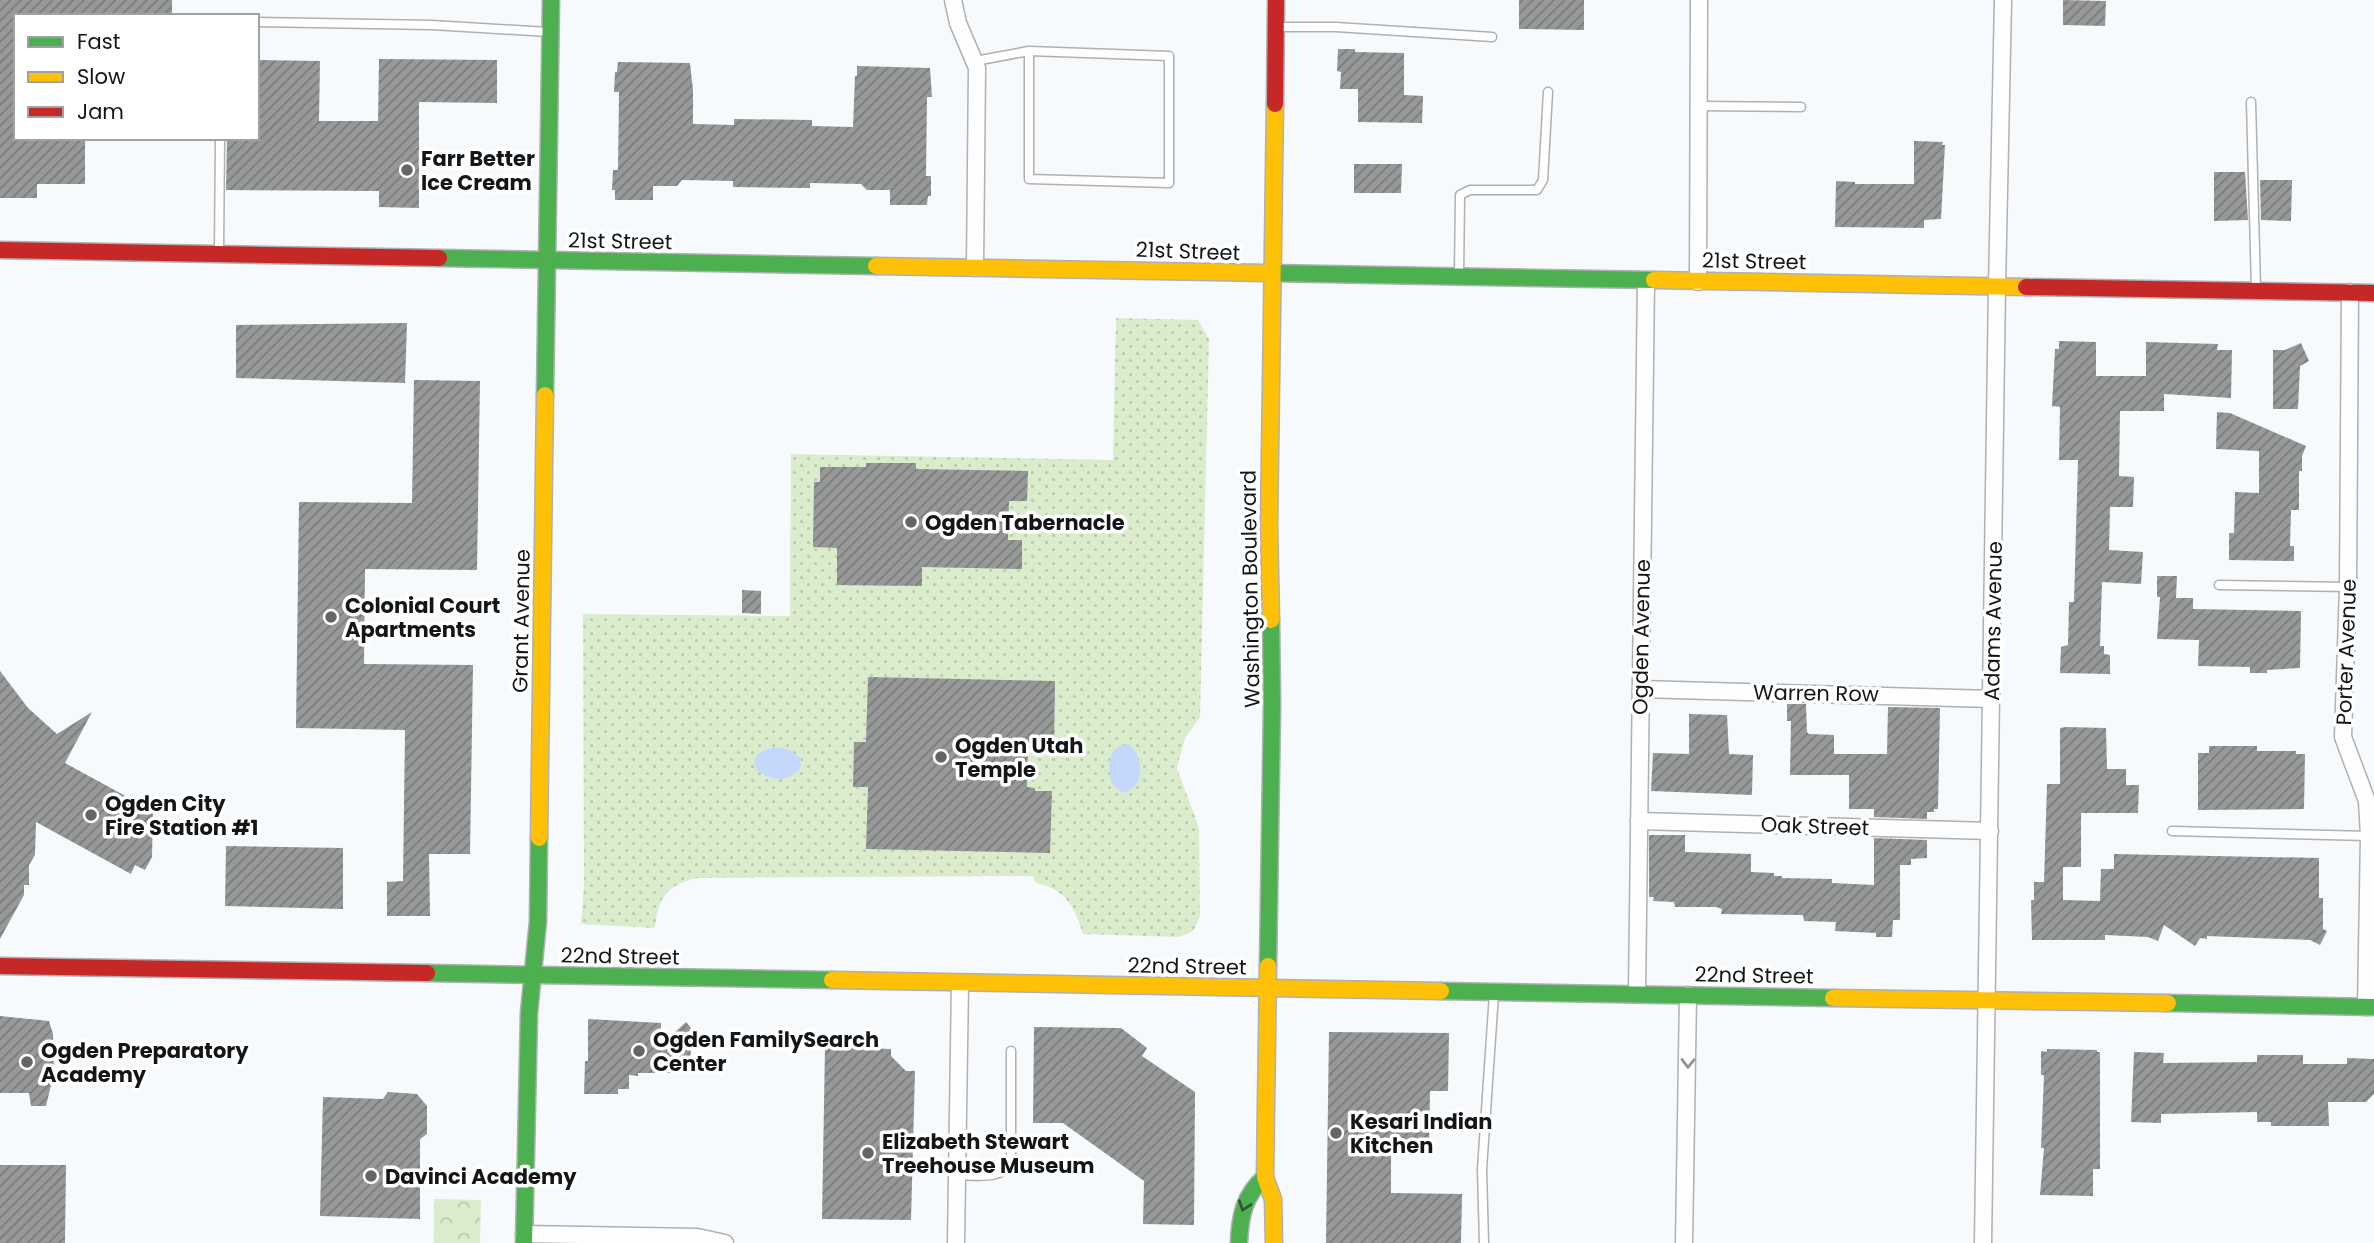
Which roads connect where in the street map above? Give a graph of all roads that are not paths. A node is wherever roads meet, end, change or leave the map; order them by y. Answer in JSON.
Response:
{"nodes":[{"id":1,"x":551,"y":0,"type":"edge"},
{"id":2,"x":953,"y":0,"type":"edge"},
{"id":3,"x":1276,"y":0,"type":"edge"},
{"id":4,"x":1699,"y":0,"type":"edge"},
{"id":5,"x":2003,"y":0,"type":"edge"},
{"id":6,"x":259,"y":22,"type":"edge"},
{"id":7,"x":1276,"y":27,"type":"junction"},
{"id":8,"x":550,"y":32,"type":"junction"},
{"id":9,"x":1492,"y":37,"type":"dead end"},
{"id":10,"x":1029,"y":51,"type":"junction"},
{"id":11,"x":975,"y":61,"type":"junction"},
{"id":12,"x":1548,"y":92,"type":"dead end"},
{"id":13,"x":2251,"y":102,"type":"dead end"},
{"id":14,"x":1699,"y":106,"type":"junction"},
{"id":15,"x":1801,"y":107,"type":"dead end"},
{"id":16,"x":220,"y":140,"type":"edge"},
{"id":17,"x":0,"y":250,"type":"edge"},
{"id":18,"x":219,"y":254,"type":"junction"},
{"id":19,"x":547,"y":261,"type":"junction"},
{"id":20,"x":975,"y":268,"type":"junction"},
{"id":21,"x":1272,"y":274,"type":"junction"},
{"id":22,"x":1458,"y":278,"type":"junction"},
{"id":23,"x":1646,"y":281,"type":"junction"},
{"id":24,"x":1698,"y":282,"type":"junction"},
{"id":25,"x":1997,"y":286,"type":"junction"},
{"id":26,"x":2256,"y":291,"type":"junction"},
{"id":27,"x":2350,"y":292,"type":"junction"},
{"id":28,"x":2374,"y":293,"type":"edge"},
{"id":29,"x":2219,"y":585,"type":"dead end"},
{"id":30,"x":2348,"y":587,"type":"junction"},
{"id":31,"x":1641,"y":689,"type":"junction"},
{"id":32,"x":1992,"y":699,"type":"junction"},
{"id":33,"x":1639,"y":821,"type":"junction"},
{"id":34,"x":1990,"y":831,"type":"junction"},
{"id":35,"x":2172,"y":831,"type":"dead end"},
{"id":36,"x":2369,"y":835,"type":"junction"},
{"id":37,"x":0,"y":966,"type":"edge"},
{"id":38,"x":533,"y":976,"type":"junction"},
{"id":39,"x":960,"y":983,"type":"junction"},
{"id":40,"x":1268,"y":988,"type":"junction"},
{"id":41,"x":1494,"y":992,"type":"junction"},
{"id":42,"x":1637,"y":993,"type":"junction"},
{"id":43,"x":1688,"y":995,"type":"junction"},
{"id":44,"x":1987,"y":1001,"type":"junction"},
{"id":45,"x":2370,"y":1007,"type":"edge"},
{"id":46,"x":1011,"y":1051,"type":"dead end"},
{"id":47,"x":956,"y":1175,"type":"junction"},
{"id":48,"x":1265,"y":1177,"type":"junction"},
{"id":49,"x":524,"y":1239,"type":"edge"},
{"id":50,"x":725,"y":1243,"type":"edge"},
{"id":51,"x":956,"y":1243,"type":"edge"},
{"id":52,"x":1239,"y":1243,"type":"edge"},
{"id":53,"x":1274,"y":1243,"type":"edge"},
{"id":54,"x":1484,"y":1243,"type":"edge"},
{"id":55,"x":1685,"y":1243,"type":"edge"},
{"id":56,"x":1983,"y":1243,"type":"edge"}],
"edges":[{"from":1,"to":8,"type":"street","name":"Grant Avenue"},
{"from":2,"to":11,"type":"street"},
{"from":3,"to":7,"type":"street","name":"Washington Boulevard"},
{"from":4,"to":14,"type":"street"},
{"from":5,"to":25,"type":"street","name":"Adams Avenue"},
{"from":6,"to":8,"type":"lane"},
{"from":7,"to":9,"type":"lane"},
{"from":7,"to":21,"type":"street","name":"Washington Boulevard"},
{"from":8,"to":19,"type":"street","name":"Grant Avenue"},
{"from":10,"to":10,"type":"lane"},
{"from":10,"to":11,"type":"lane"},
{"from":11,"to":20,"type":"street"},
{"from":12,"to":22,"type":"lane"},
{"from":13,"to":26,"type":"lane"},
{"from":14,"to":15,"type":"lane"},
{"from":14,"to":24,"type":"street"},
{"from":16,"to":18,"type":"lane"},
{"from":17,"to":18,"type":"street","name":"21st Street"},
{"from":18,"to":19,"type":"street","name":"21st Street"},
{"from":19,"to":20,"type":"street","name":"21st Street"},
{"from":19,"to":38,"type":"street","name":"Grant Avenue"},
{"from":20,"to":21,"type":"street","name":"21st Street"},
{"from":21,"to":22,"type":"street","name":"21st Street"},
{"from":21,"to":40,"type":"street","name":"Washington Boulevard"},
{"from":22,"to":23,"type":"street","name":"21st Street"},
{"from":23,"to":24,"type":"street","name":"21st Street"},
{"from":23,"to":31,"type":"street","name":"Ogden Avenue"},
{"from":24,"to":25,"type":"street","name":"21st Street"},
{"from":25,"to":26,"type":"street","name":"21st Street"},
{"from":25,"to":32,"type":"street","name":"Adams Avenue"},
{"from":26,"to":27,"type":"street","name":"21st Street"},
{"from":27,"to":28,"type":"street","name":"21st Street"},
{"from":27,"to":30,"type":"street","name":"Porter Avenue"},
{"from":29,"to":30,"type":"lane"},
{"from":30,"to":36,"type":"street","name":"Porter Avenue"},
{"from":31,"to":32,"type":"street","name":"Warren Row"},
{"from":31,"to":33,"type":"street","name":"Ogden Avenue"},
{"from":32,"to":34,"type":"street","name":"Adams Avenue"},
{"from":33,"to":34,"type":"street","name":"Oak Street"},
{"from":33,"to":42,"type":"street","name":"Ogden Avenue"},
{"from":34,"to":44,"type":"street","name":"Adams Avenue"},
{"from":35,"to":36,"type":"lane"},
{"from":36,"to":45,"type":"street","name":"Porter Avenue"},
{"from":37,"to":38,"type":"street","name":"22nd Street"},
{"from":38,"to":39,"type":"street","name":"22nd Street"},
{"from":38,"to":49,"type":"street","name":"Grant Avenue"},
{"from":39,"to":40,"type":"street","name":"22nd Street"},
{"from":39,"to":47,"type":"street"},
{"from":40,"to":41,"type":"street","name":"22nd Street"},
{"from":40,"to":48,"type":"street","name":"Washington Boulevard"},
{"from":41,"to":42,"type":"street","name":"22nd Street"},
{"from":41,"to":54,"type":"lane"},
{"from":42,"to":43,"type":"street","name":"22nd Street"},
{"from":43,"to":44,"type":"street","name":"22nd Street"},
{"from":43,"to":55,"type":"street","one_way":true},
{"from":44,"to":45,"type":"street","name":"22nd Street"},
{"from":44,"to":56,"type":"street","name":"Adams Avenue"},
{"from":46,"to":47,"type":"lane"},
{"from":47,"to":51,"type":"street"},
{"from":48,"to":52,"type":"street","one_way":true},
{"from":48,"to":53,"type":"street","name":"Washington Boulevard"},
{"from":49,"to":50,"type":"street"}]}
